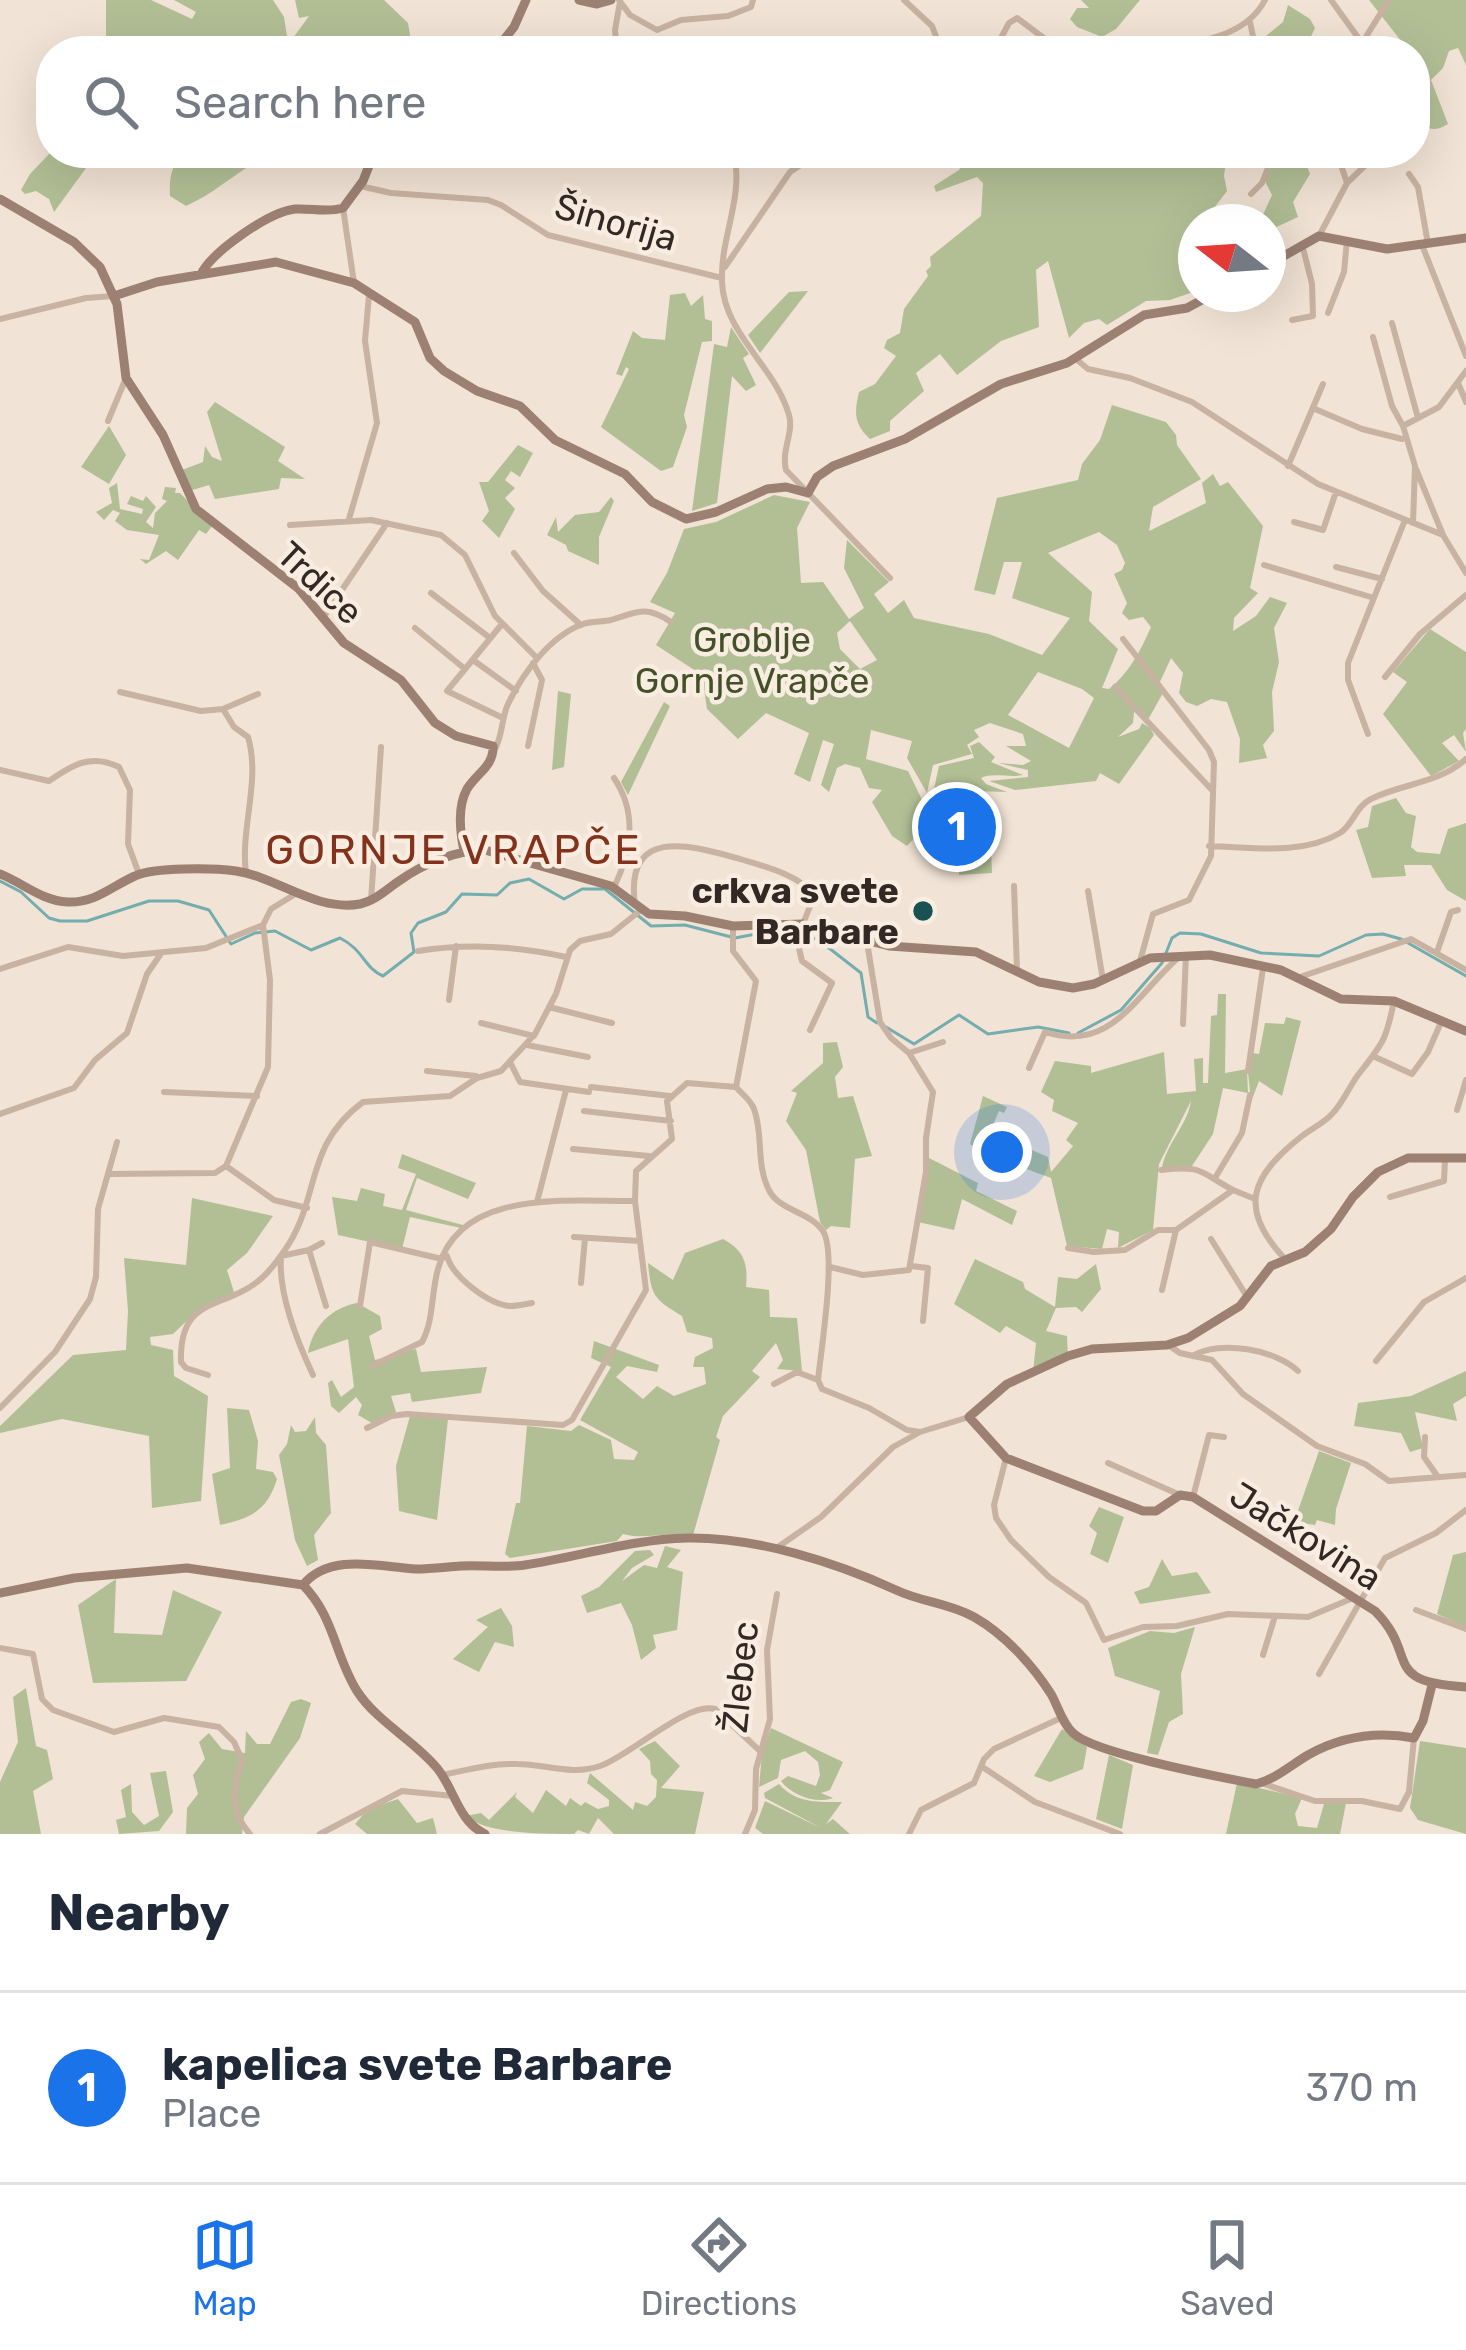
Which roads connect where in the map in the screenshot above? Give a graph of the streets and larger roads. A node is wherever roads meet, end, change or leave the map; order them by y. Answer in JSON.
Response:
{"nodes":[{"id":1,"x":526,"y":0,"type":"edge"},
{"id":2,"x":579,"y":0,"type":"edge"},
{"id":3,"x":753,"y":0,"type":"edge"},
{"id":4,"x":904,"y":0,"type":"edge"},
{"id":5,"x":1265,"y":0,"type":"edge"},
{"id":6,"x":1331,"y":0,"type":"edge"},
{"id":7,"x":1389,"y":0,"type":"edge"},
{"id":8,"x":617,"y":1,"type":"edge"},
{"id":9,"x":1250,"y":22,"type":"junction"},
{"id":10,"x":508,"y":36,"type":"edge"},
{"id":11,"x":615,"y":36,"type":"edge"},
{"id":12,"x":937,"y":36,"type":"edge"},
{"id":13,"x":1002,"y":36,"type":"edge"},
{"id":14,"x":1041,"y":36,"type":"edge"},
{"id":15,"x":1207,"y":36,"type":"edge"},
{"id":16,"x":1253,"y":36,"type":"edge"},
{"id":17,"x":1354,"y":36,"type":"edge"},
{"id":18,"x":1369,"y":36,"type":"edge"},
{"id":19,"x":368,"y":168,"type":"edge"},
{"id":20,"x":735,"y":168,"type":"edge"},
{"id":21,"x":796,"y":168,"type":"edge"},
{"id":22,"x":1268,"y":168,"type":"edge"},
{"id":23,"x":1342,"y":168,"type":"edge"},
{"id":24,"x":1362,"y":168,"type":"edge"},
{"id":25,"x":1409,"y":174,"type":"dead end"},
{"id":26,"x":1347,"y":183,"type":"junction"},
{"id":27,"x":360,"y":186,"type":"junction"},
{"id":28,"x":1251,"y":194,"type":"dead end"},
{"id":29,"x":0,"y":200,"type":"edge"},
{"id":30,"x":344,"y":208,"type":"junction"},
{"id":31,"x":1319,"y":236,"type":"junction"},
{"id":32,"x":1466,"y":238,"type":"edge"},
{"id":33,"x":1347,"y":240,"type":"junction"},
{"id":34,"x":1425,"y":245,"type":"junction"},
{"id":35,"x":1303,"y":248,"type":"junction"},
{"id":36,"x":1286,"y":256,"type":"edge"},
{"id":37,"x":202,"y":274,"type":"junction"},
{"id":38,"x":722,"y":274,"type":"junction"},
{"id":39,"x":354,"y":283,"type":"junction"},
{"id":40,"x":369,"y":295,"type":"junction"},
{"id":41,"x":114,"y":296,"type":"junction"},
{"id":42,"x":1178,"y":310,"type":"edge"},
{"id":43,"x":1328,"y":314,"type":"dead end"},
{"id":44,"x":0,"y":319,"type":"edge"},
{"id":45,"x":1292,"y":320,"type":"dead end"},
{"id":46,"x":1392,"y":323,"type":"dead end"},
{"id":47,"x":1372,"y":337,"type":"dead end"},
{"id":48,"x":1466,"y":356,"type":"edge"},
{"id":49,"x":1076,"y":358,"type":"junction"},
{"id":50,"x":1466,"y":371,"type":"edge"},
{"id":51,"x":126,"y":378,"type":"junction"},
{"id":52,"x":1458,"y":383,"type":"junction"},
{"id":53,"x":1323,"y":384,"type":"dead end"},
{"id":54,"x":1466,"y":402,"type":"edge"},
{"id":55,"x":1315,"y":409,"type":"junction"},
{"id":56,"x":1418,"y":418,"type":"junction"},
{"id":57,"x":108,"y":422,"type":"dead end"},
{"id":58,"x":1403,"y":426,"type":"junction"},
{"id":59,"x":1404,"y":439,"type":"junction"},
{"id":60,"x":1288,"y":466,"type":"junction"},
{"id":61,"x":1415,"y":466,"type":"junction"},
{"id":62,"x":809,"y":492,"type":"junction"},
{"id":63,"x":1336,"y":492,"type":"junction"},
{"id":64,"x":348,"y":520,"type":"junction"},
{"id":65,"x":1294,"y":522,"type":"dead end"},
{"id":66,"x":1409,"y":522,"type":"junction"},
{"id":67,"x":387,"y":523,"type":"junction"},
{"id":68,"x":290,"y":525,"type":"dead end"},
{"id":69,"x":1443,"y":535,"type":"junction"},
{"id":70,"x":514,"y":553,"type":"dead end"},
{"id":71,"x":1264,"y":565,"type":"dead end"},
{"id":72,"x":1336,"y":567,"type":"dead end"},
{"id":73,"x":1466,"y":574,"type":"edge"},
{"id":74,"x":890,"y":578,"type":"dead end"},
{"id":75,"x":1382,"y":579,"type":"junction"},
{"id":76,"x":430,"y":593,"type":"dead end"},
{"id":77,"x":1466,"y":595,"type":"edge"},
{"id":78,"x":1374,"y":598,"type":"junction"},
{"id":79,"x":323,"y":618,"type":"junction"},
{"id":80,"x":671,"y":622,"type":"dead end"},
{"id":81,"x":502,"y":624,"type":"junction"},
{"id":82,"x":580,"y":625,"type":"junction"},
{"id":83,"x":415,"y":628,"type":"dead end"},
{"id":84,"x":490,"y":638,"type":"junction"},
{"id":85,"x":1123,"y":639,"type":"dead end"},
{"id":86,"x":473,"y":660,"type":"junction"},
{"id":87,"x":535,"y":661,"type":"junction"},
{"id":88,"x":465,"y":669,"type":"junction"},
{"id":89,"x":1385,"y":676,"type":"dead end"},
{"id":90,"x":1115,"y":687,"type":"dead end"},
{"id":91,"x":516,"y":691,"type":"junction"},
{"id":92,"x":120,"y":692,"type":"dead end"},
{"id":93,"x":258,"y":694,"type":"dead end"},
{"id":94,"x":223,"y":709,"type":"junction"},
{"id":95,"x":503,"y":718,"type":"junction"},
{"id":96,"x":1368,"y":734,"type":"dead end"},
{"id":97,"x":528,"y":746,"type":"dead end"},
{"id":98,"x":381,"y":747,"type":"dead end"},
{"id":99,"x":495,"y":749,"type":"junction"},
{"id":100,"x":1466,"y":759,"type":"edge"},
{"id":101,"x":0,"y":770,"type":"edge"},
{"id":102,"x":614,"y":778,"type":"dead end"},
{"id":103,"x":1212,"y":790,"type":"junction"},
{"id":104,"x":1209,"y":846,"type":"junction"},
{"id":105,"x":464,"y":851,"type":"junction"},
{"id":106,"x":246,"y":873,"type":"junction"},
{"id":107,"x":0,"y":874,"type":"edge"},
{"id":108,"x":140,"y":874,"type":"junction"},
{"id":109,"x":1014,"y":886,"type":"dead end"},
{"id":110,"x":614,"y":887,"type":"junction"},
{"id":111,"x":1088,"y":891,"type":"dead end"},
{"id":112,"x":297,"y":893,"type":"junction"},
{"id":113,"x":371,"y":901,"type":"junction"},
{"id":114,"x":1458,"y":910,"type":"dead end"},
{"id":115,"x":637,"y":911,"type":"junction"},
{"id":116,"x":800,"y":929,"type":"junction"},
{"id":117,"x":263,"y":930,"type":"junction"},
{"id":118,"x":733,"y":933,"type":"junction"},
{"id":119,"x":867,"y":942,"type":"junction"},
{"id":120,"x":456,"y":946,"type":"junction"},
{"id":121,"x":418,"y":951,"type":"dead end"},
{"id":122,"x":1437,"y":952,"type":"junction"},
{"id":123,"x":160,"y":955,"type":"junction"},
{"id":124,"x":1175,"y":956,"type":"junction"},
{"id":125,"x":566,"y":957,"type":"junction"},
{"id":126,"x":1140,"y":961,"type":"junction"},
{"id":127,"x":1264,"y":964,"type":"junction"},
{"id":128,"x":0,"y":969,"type":"edge"},
{"id":129,"x":1017,"y":970,"type":"junction"},
{"id":130,"x":1466,"y":970,"type":"edge"},
{"id":131,"x":1298,"y":978,"type":"junction"},
{"id":132,"x":1103,"y":980,"type":"junction"},
{"id":133,"x":449,"y":1000,"type":"dead end"},
{"id":134,"x":1394,"y":1001,"type":"junction"},
{"id":135,"x":549,"y":1007,"type":"junction"},
{"id":136,"x":1442,"y":1020,"type":"junction"},
{"id":137,"x":482,"y":1023,"type":"dead end"},
{"id":138,"x":612,"y":1023,"type":"dead end"},
{"id":139,"x":1183,"y":1024,"type":"dead end"},
{"id":140,"x":810,"y":1030,"type":"dead end"},
{"id":141,"x":1466,"y":1031,"type":"edge"},
{"id":142,"x":534,"y":1036,"type":"junction"},
{"id":143,"x":943,"y":1042,"type":"dead end"},
{"id":144,"x":527,"y":1045,"type":"junction"},
{"id":145,"x":908,"y":1053,"type":"junction"},
{"id":146,"x":587,"y":1057,"type":"dead end"},
{"id":147,"x":1375,"y":1057,"type":"junction"},
{"id":148,"x":511,"y":1064,"type":"junction"},
{"id":149,"x":1029,"y":1069,"type":"dead end"},
{"id":150,"x":427,"y":1071,"type":"dead end"},
{"id":151,"x":1248,"y":1071,"type":"dead end"},
{"id":152,"x":479,"y":1077,"type":"junction"},
{"id":153,"x":1466,"y":1080,"type":"edge"},
{"id":154,"x":736,"y":1087,"type":"junction"},
{"id":155,"x":566,"y":1090,"type":"junction"},
{"id":156,"x":164,"y":1093,"type":"dead end"},
{"id":157,"x":1250,"y":1095,"type":"dead end"},
{"id":158,"x":257,"y":1096,"type":"junction"},
{"id":159,"x":670,"y":1096,"type":"junction"},
{"id":160,"x":1457,"y":1110,"type":"dead end"},
{"id":161,"x":584,"y":1111,"type":"dead end"},
{"id":162,"x":0,"y":1114,"type":"edge"},
{"id":163,"x":671,"y":1121,"type":"junction"},
{"id":164,"x":117,"y":1142,"type":"dead end"},
{"id":165,"x":573,"y":1149,"type":"dead end"},
{"id":166,"x":652,"y":1156,"type":"junction"},
{"id":167,"x":1466,"y":1158,"type":"edge"},
{"id":168,"x":1445,"y":1159,"type":"junction"},
{"id":169,"x":226,"y":1166,"type":"junction"},
{"id":170,"x":1161,"y":1170,"type":"dead end"},
{"id":171,"x":108,"y":1174,"type":"junction"},
{"id":172,"x":1215,"y":1178,"type":"junction"},
{"id":173,"x":1233,"y":1190,"type":"junction"},
{"id":174,"x":1390,"y":1197,"type":"dead end"},
{"id":175,"x":1255,"y":1199,"type":"junction"},
{"id":176,"x":635,"y":1201,"type":"junction"},
{"id":177,"x":537,"y":1202,"type":"junction"},
{"id":178,"x":308,"y":1208,"type":"junction"},
{"id":179,"x":1176,"y":1230,"type":"junction"},
{"id":180,"x":574,"y":1237,"type":"dead end"},
{"id":181,"x":585,"y":1238,"type":"junction"},
{"id":182,"x":1210,"y":1239,"type":"dead end"},
{"id":183,"x":640,"y":1241,"type":"junction"},
{"id":184,"x":322,"y":1243,"type":"dead end"},
{"id":185,"x":1068,"y":1248,"type":"dead end"},
{"id":186,"x":309,"y":1250,"type":"junction"},
{"id":187,"x":280,"y":1256,"type":"junction"},
{"id":188,"x":444,"y":1256,"type":"junction"},
{"id":189,"x":1285,"y":1259,"type":"junction"},
{"id":190,"x":911,"y":1266,"type":"junction"},
{"id":191,"x":830,"y":1267,"type":"junction"},
{"id":192,"x":1466,"y":1278,"type":"edge"},
{"id":193,"x":581,"y":1283,"type":"dead end"},
{"id":194,"x":1162,"y":1290,"type":"dead end"},
{"id":195,"x":1248,"y":1298,"type":"junction"},
{"id":196,"x":532,"y":1304,"type":"dead end"},
{"id":197,"x":326,"y":1306,"type":"dead end"},
{"id":198,"x":359,"y":1306,"type":"dead end"},
{"id":199,"x":923,"y":1321,"type":"dead end"},
{"id":200,"x":1168,"y":1345,"type":"junction"},
{"id":201,"x":1193,"y":1356,"type":"junction"},
{"id":202,"x":1376,"y":1361,"type":"dead end"},
{"id":203,"x":372,"y":1366,"type":"dead end"},
{"id":204,"x":1298,"y":1371,"type":"dead end"},
{"id":205,"x":208,"y":1375,"type":"dead end"},
{"id":206,"x":314,"y":1375,"type":"dead end"},
{"id":207,"x":818,"y":1380,"type":"junction"},
{"id":208,"x":774,"y":1384,"type":"dead end"},
{"id":209,"x":0,"y":1408,"type":"edge"},
{"id":210,"x":969,"y":1417,"type":"junction"},
{"id":211,"x":367,"y":1428,"type":"dead end"},
{"id":212,"x":920,"y":1432,"type":"junction"},
{"id":213,"x":1224,"y":1437,"type":"dead end"},
{"id":214,"x":1425,"y":1437,"type":"dead end"},
{"id":215,"x":1006,"y":1458,"type":"junction"},
{"id":216,"x":1108,"y":1463,"type":"dead end"},
{"id":217,"x":1466,"y":1474,"type":"edge"},
{"id":218,"x":1438,"y":1477,"type":"junction"},
{"id":219,"x":1180,"y":1495,"type":"junction"},
{"id":220,"x":1193,"y":1497,"type":"junction"},
{"id":221,"x":1466,"y":1510,"type":"edge"},
{"id":222,"x":775,"y":1550,"type":"junction"},
{"id":223,"x":303,"y":1585,"type":"junction"},
{"id":224,"x":0,"y":1593,"type":"edge"},
{"id":225,"x":777,"y":1594,"type":"dead end"},
{"id":226,"x":1357,"y":1600,"type":"junction"},
{"id":227,"x":1416,"y":1610,"type":"dead end"},
{"id":228,"x":1275,"y":1616,"type":"junction"},
{"id":229,"x":1466,"y":1629,"type":"edge"},
{"id":230,"x":0,"y":1648,"type":"edge"},
{"id":231,"x":1263,"y":1655,"type":"dead end"},
{"id":232,"x":1319,"y":1674,"type":"dead end"},
{"id":233,"x":1432,"y":1685,"type":"junction"},
{"id":234,"x":1466,"y":1687,"type":"edge"},
{"id":235,"x":1063,"y":1717,"type":"junction"},
{"id":236,"x":1414,"y":1738,"type":"junction"},
{"id":237,"x":760,"y":1751,"type":"junction"},
{"id":238,"x":983,"y":1767,"type":"junction"},
{"id":239,"x":442,"y":1775,"type":"junction"},
{"id":240,"x":1262,"y":1784,"type":"junction"},
{"id":241,"x":453,"y":1796,"type":"junction"},
{"id":242,"x":250,"y":1834,"type":"edge"},
{"id":243,"x":320,"y":1834,"type":"edge"},
{"id":244,"x":484,"y":1834,"type":"edge"},
{"id":245,"x":745,"y":1834,"type":"edge"},
{"id":246,"x":909,"y":1834,"type":"edge"},
{"id":247,"x":1120,"y":1834,"type":"edge"}],
"edges":[{"from":1,"to":10,"type":"street"},
{"from":2,"to":8,"type":"street"},
{"from":3,"to":8,"type":"street"},
{"from":4,"to":12,"type":"street"},
{"from":5,"to":9,"type":"street"},
{"from":6,"to":17,"type":"street"},
{"from":7,"to":18,"type":"street"},
{"from":8,"to":11,"type":"street"},
{"from":9,"to":15,"type":"street"},
{"from":9,"to":16,"type":"street"},
{"from":13,"to":14,"type":"street"},
{"from":19,"to":27,"type":"street"},
{"from":20,"to":38,"type":"street"},
{"from":21,"to":38,"type":"street"},
{"from":22,"to":28,"type":"street"},
{"from":23,"to":26,"type":"street"},
{"from":24,"to":26,"type":"street"},
{"from":25,"to":34,"type":"street"},
{"from":26,"to":31,"type":"street"},
{"from":27,"to":30,"type":"street"},
{"from":27,"to":38,"type":"street","name":"Šinorija"},
{"from":29,"to":41,"type":"street"},
{"from":30,"to":37,"type":"street"},
{"from":30,"to":39,"type":"street"},
{"from":31,"to":33,"type":"street"},
{"from":31,"to":35,"type":"street"},
{"from":32,"to":34,"type":"street"},
{"from":33,"to":34,"type":"street"},
{"from":33,"to":43,"type":"street"},
{"from":34,"to":48,"type":"street"},
{"from":35,"to":36,"type":"street"},
{"from":35,"to":45,"type":"street"},
{"from":37,"to":39,"type":"street"},
{"from":37,"to":41,"type":"street"},
{"from":38,"to":62,"type":"street"},
{"from":39,"to":40,"type":"street"},
{"from":40,"to":62,"type":"street"},
{"from":40,"to":64,"type":"street"},
{"from":41,"to":44,"type":"street"},
{"from":41,"to":51,"type":"street","name":"Trdice"},
{"from":42,"to":49,"type":"street"},
{"from":46,"to":56,"type":"street"},
{"from":47,"to":58,"type":"street"},
{"from":49,"to":60,"type":"street"},
{"from":49,"to":62,"type":"street"},
{"from":50,"to":52,"type":"street"},
{"from":51,"to":57,"type":"street","name":"Trdice"},
{"from":51,"to":79,"type":"street","name":"Trdice"},
{"from":52,"to":54,"type":"street"},
{"from":52,"to":56,"type":"street"},
{"from":53,"to":55,"type":"street"},
{"from":55,"to":59,"type":"street"},
{"from":55,"to":60,"type":"street"},
{"from":56,"to":58,"type":"street"},
{"from":58,"to":59,"type":"street"},
{"from":59,"to":61,"type":"street"},
{"from":60,"to":63,"type":"street"},
{"from":61,"to":66,"type":"street"},
{"from":61,"to":69,"type":"street"},
{"from":62,"to":74,"type":"street"},
{"from":63,"to":65,"type":"street"},
{"from":63,"to":66,"type":"street"},
{"from":64,"to":67,"type":"street"},
{"from":64,"to":68,"type":"street"},
{"from":66,"to":69,"type":"street"},
{"from":66,"to":75,"type":"street"},
{"from":67,"to":79,"type":"street"},
{"from":67,"to":81,"type":"street"},
{"from":69,"to":73,"type":"street"},
{"from":70,"to":82,"type":"street"},
{"from":71,"to":78,"type":"street"},
{"from":72,"to":75,"type":"street"},
{"from":75,"to":78,"type":"street"},
{"from":76,"to":84,"type":"street"},
{"from":77,"to":89,"type":"street"},
{"from":78,"to":96,"type":"street"},
{"from":79,"to":99,"type":"street","name":"Trdice"},
{"from":80,"to":82,"type":"street"},
{"from":81,"to":84,"type":"street"},
{"from":81,"to":87,"type":"street"},
{"from":82,"to":87,"type":"street"},
{"from":83,"to":88,"type":"street"},
{"from":84,"to":86,"type":"street"},
{"from":85,"to":103,"type":"street"},
{"from":86,"to":88,"type":"street"},
{"from":86,"to":91,"type":"street"},
{"from":87,"to":91,"type":"street"},
{"from":87,"to":97,"type":"street"},
{"from":88,"to":95,"type":"street"},
{"from":90,"to":103,"type":"street"},
{"from":91,"to":95,"type":"street"},
{"from":92,"to":94,"type":"street"},
{"from":93,"to":94,"type":"street"},
{"from":94,"to":106,"type":"street"},
{"from":95,"to":99,"type":"street"},
{"from":98,"to":113,"type":"street"},
{"from":99,"to":105,"type":"street"},
{"from":100,"to":104,"type":"street"},
{"from":101,"to":108,"type":"street"},
{"from":102,"to":110,"type":"street"},
{"from":103,"to":104,"type":"street"},
{"from":104,"to":126,"type":"street"},
{"from":105,"to":110,"type":"street"},
{"from":105,"to":113,"type":"street"},
{"from":106,"to":108,"type":"street"},
{"from":106,"to":112,"type":"street"},
{"from":107,"to":108,"type":"street"},
{"from":109,"to":129,"type":"street"},
{"from":110,"to":115,"type":"street"},
{"from":111,"to":132,"type":"street"},
{"from":112,"to":113,"type":"street"},
{"from":112,"to":117,"type":"street"},
{"from":114,"to":122,"type":"street"},
{"from":115,"to":116,"type":"street"},
{"from":115,"to":118,"type":"street"},
{"from":115,"to":125,"type":"street"},
{"from":116,"to":118,"type":"street"},
{"from":116,"to":119,"type":"street"},
{"from":116,"to":140,"type":"street"},
{"from":117,"to":123,"type":"street"},
{"from":117,"to":158,"type":"street"},
{"from":118,"to":154,"type":"street"},
{"from":119,"to":129,"type":"street"},
{"from":119,"to":145,"type":"street"},
{"from":120,"to":121,"type":"street"},
{"from":120,"to":125,"type":"street"},
{"from":120,"to":133,"type":"street"},
{"from":122,"to":130,"type":"street"},
{"from":122,"to":131,"type":"street"},
{"from":123,"to":128,"type":"street"},
{"from":123,"to":162,"type":"street"},
{"from":124,"to":126,"type":"street"},
{"from":124,"to":127,"type":"street"},
{"from":124,"to":139,"type":"street"},
{"from":124,"to":149,"type":"street"},
{"from":125,"to":135,"type":"street"},
{"from":126,"to":132,"type":"street"},
{"from":127,"to":131,"type":"street"},
{"from":127,"to":151,"type":"street"},
{"from":129,"to":132,"type":"street"},
{"from":131,"to":134,"type":"street"},
{"from":134,"to":136,"type":"street"},
{"from":134,"to":147,"type":"street"},
{"from":135,"to":138,"type":"street"},
{"from":135,"to":142,"type":"street"},
{"from":136,"to":141,"type":"street"},
{"from":136,"to":147,"type":"street"},
{"from":137,"to":142,"type":"street"},
{"from":142,"to":144,"type":"street"},
{"from":143,"to":145,"type":"street"},
{"from":144,"to":146,"type":"street"},
{"from":144,"to":148,"type":"street"},
{"from":145,"to":190,"type":"street"},
{"from":147,"to":175,"type":"street"},
{"from":148,"to":152,"type":"street"},
{"from":148,"to":155,"type":"street"},
{"from":150,"to":152,"type":"street"},
{"from":152,"to":178,"type":"street"},
{"from":153,"to":160,"type":"street"},
{"from":154,"to":159,"type":"street"},
{"from":154,"to":191,"type":"street"},
{"from":155,"to":159,"type":"street"},
{"from":155,"to":177,"type":"street"},
{"from":156,"to":158,"type":"street"},
{"from":157,"to":172,"type":"street"},
{"from":158,"to":169,"type":"street"},
{"from":159,"to":163,"type":"street"},
{"from":161,"to":163,"type":"street"},
{"from":163,"to":166,"type":"street"},
{"from":164,"to":171,"type":"street"},
{"from":165,"to":166,"type":"street"},
{"from":166,"to":176,"type":"street"},
{"from":167,"to":168,"type":"street"},
{"from":168,"to":174,"type":"street"},
{"from":168,"to":189,"type":"street"},
{"from":169,"to":171,"type":"street"},
{"from":169,"to":178,"type":"street"},
{"from":170,"to":172,"type":"street"},
{"from":171,"to":209,"type":"street"},
{"from":172,"to":173,"type":"street"},
{"from":173,"to":175,"type":"street"},
{"from":173,"to":179,"type":"street"},
{"from":175,"to":189,"type":"street"},
{"from":176,"to":177,"type":"street"},
{"from":176,"to":183,"type":"street"},
{"from":177,"to":188,"type":"street"},
{"from":178,"to":187,"type":"street"},
{"from":179,"to":185,"type":"street"},
{"from":179,"to":194,"type":"street"},
{"from":180,"to":181,"type":"street"},
{"from":181,"to":183,"type":"street"},
{"from":181,"to":193,"type":"street"},
{"from":182,"to":195,"type":"street"},
{"from":183,"to":211,"type":"street"},
{"from":184,"to":186,"type":"street"},
{"from":186,"to":187,"type":"street"},
{"from":186,"to":197,"type":"street"},
{"from":187,"to":205,"type":"street"},
{"from":187,"to":206,"type":"street"},
{"from":188,"to":196,"type":"street"},
{"from":188,"to":198,"type":"street"},
{"from":188,"to":203,"type":"street"},
{"from":189,"to":195,"type":"street"},
{"from":190,"to":191,"type":"street"},
{"from":190,"to":199,"type":"street"},
{"from":191,"to":207,"type":"street"},
{"from":192,"to":202,"type":"street"},
{"from":195,"to":200,"type":"street"},
{"from":200,"to":201,"type":"street"},
{"from":200,"to":210,"type":"street"},
{"from":201,"to":204,"type":"street"},
{"from":201,"to":218,"type":"street"},
{"from":207,"to":208,"type":"street"},
{"from":207,"to":212,"type":"street"},
{"from":210,"to":212,"type":"street"},
{"from":210,"to":215,"type":"street","name":"Jačkovina"},
{"from":212,"to":222,"type":"street"},
{"from":213,"to":220,"type":"street"},
{"from":214,"to":218,"type":"street"},
{"from":215,"to":219,"type":"street","name":"Jačkovina"},
{"from":215,"to":228,"type":"street"},
{"from":216,"to":219,"type":"street"},
{"from":217,"to":218,"type":"street"},
{"from":219,"to":220,"type":"street","name":"Jačkovina"},
{"from":220,"to":226,"type":"street","name":"Jačkovina"},
{"from":221,"to":226,"type":"street"},
{"from":222,"to":223,"type":"street"},
{"from":222,"to":235,"type":"street"},
{"from":223,"to":224,"type":"street"},
{"from":223,"to":239,"type":"street"},
{"from":225,"to":237,"type":"street","name":"Žlebec"},
{"from":226,"to":228,"type":"street"},
{"from":226,"to":232,"type":"street"},
{"from":226,"to":233,"type":"street","name":"Jačkovina"},
{"from":227,"to":229,"type":"street"},
{"from":228,"to":231,"type":"street"},
{"from":230,"to":242,"type":"street"},
{"from":233,"to":234,"type":"street"},
{"from":233,"to":236,"type":"street"},
{"from":235,"to":238,"type":"street"},
{"from":235,"to":240,"type":"street"},
{"from":236,"to":240,"type":"street"},
{"from":236,"to":240,"type":"street"},
{"from":237,"to":239,"type":"street"},
{"from":237,"to":245,"type":"street","name":"Žlebec"},
{"from":238,"to":246,"type":"street"},
{"from":238,"to":247,"type":"street"},
{"from":239,"to":241,"type":"street"},
{"from":241,"to":243,"type":"street"},
{"from":241,"to":244,"type":"street"}]}
